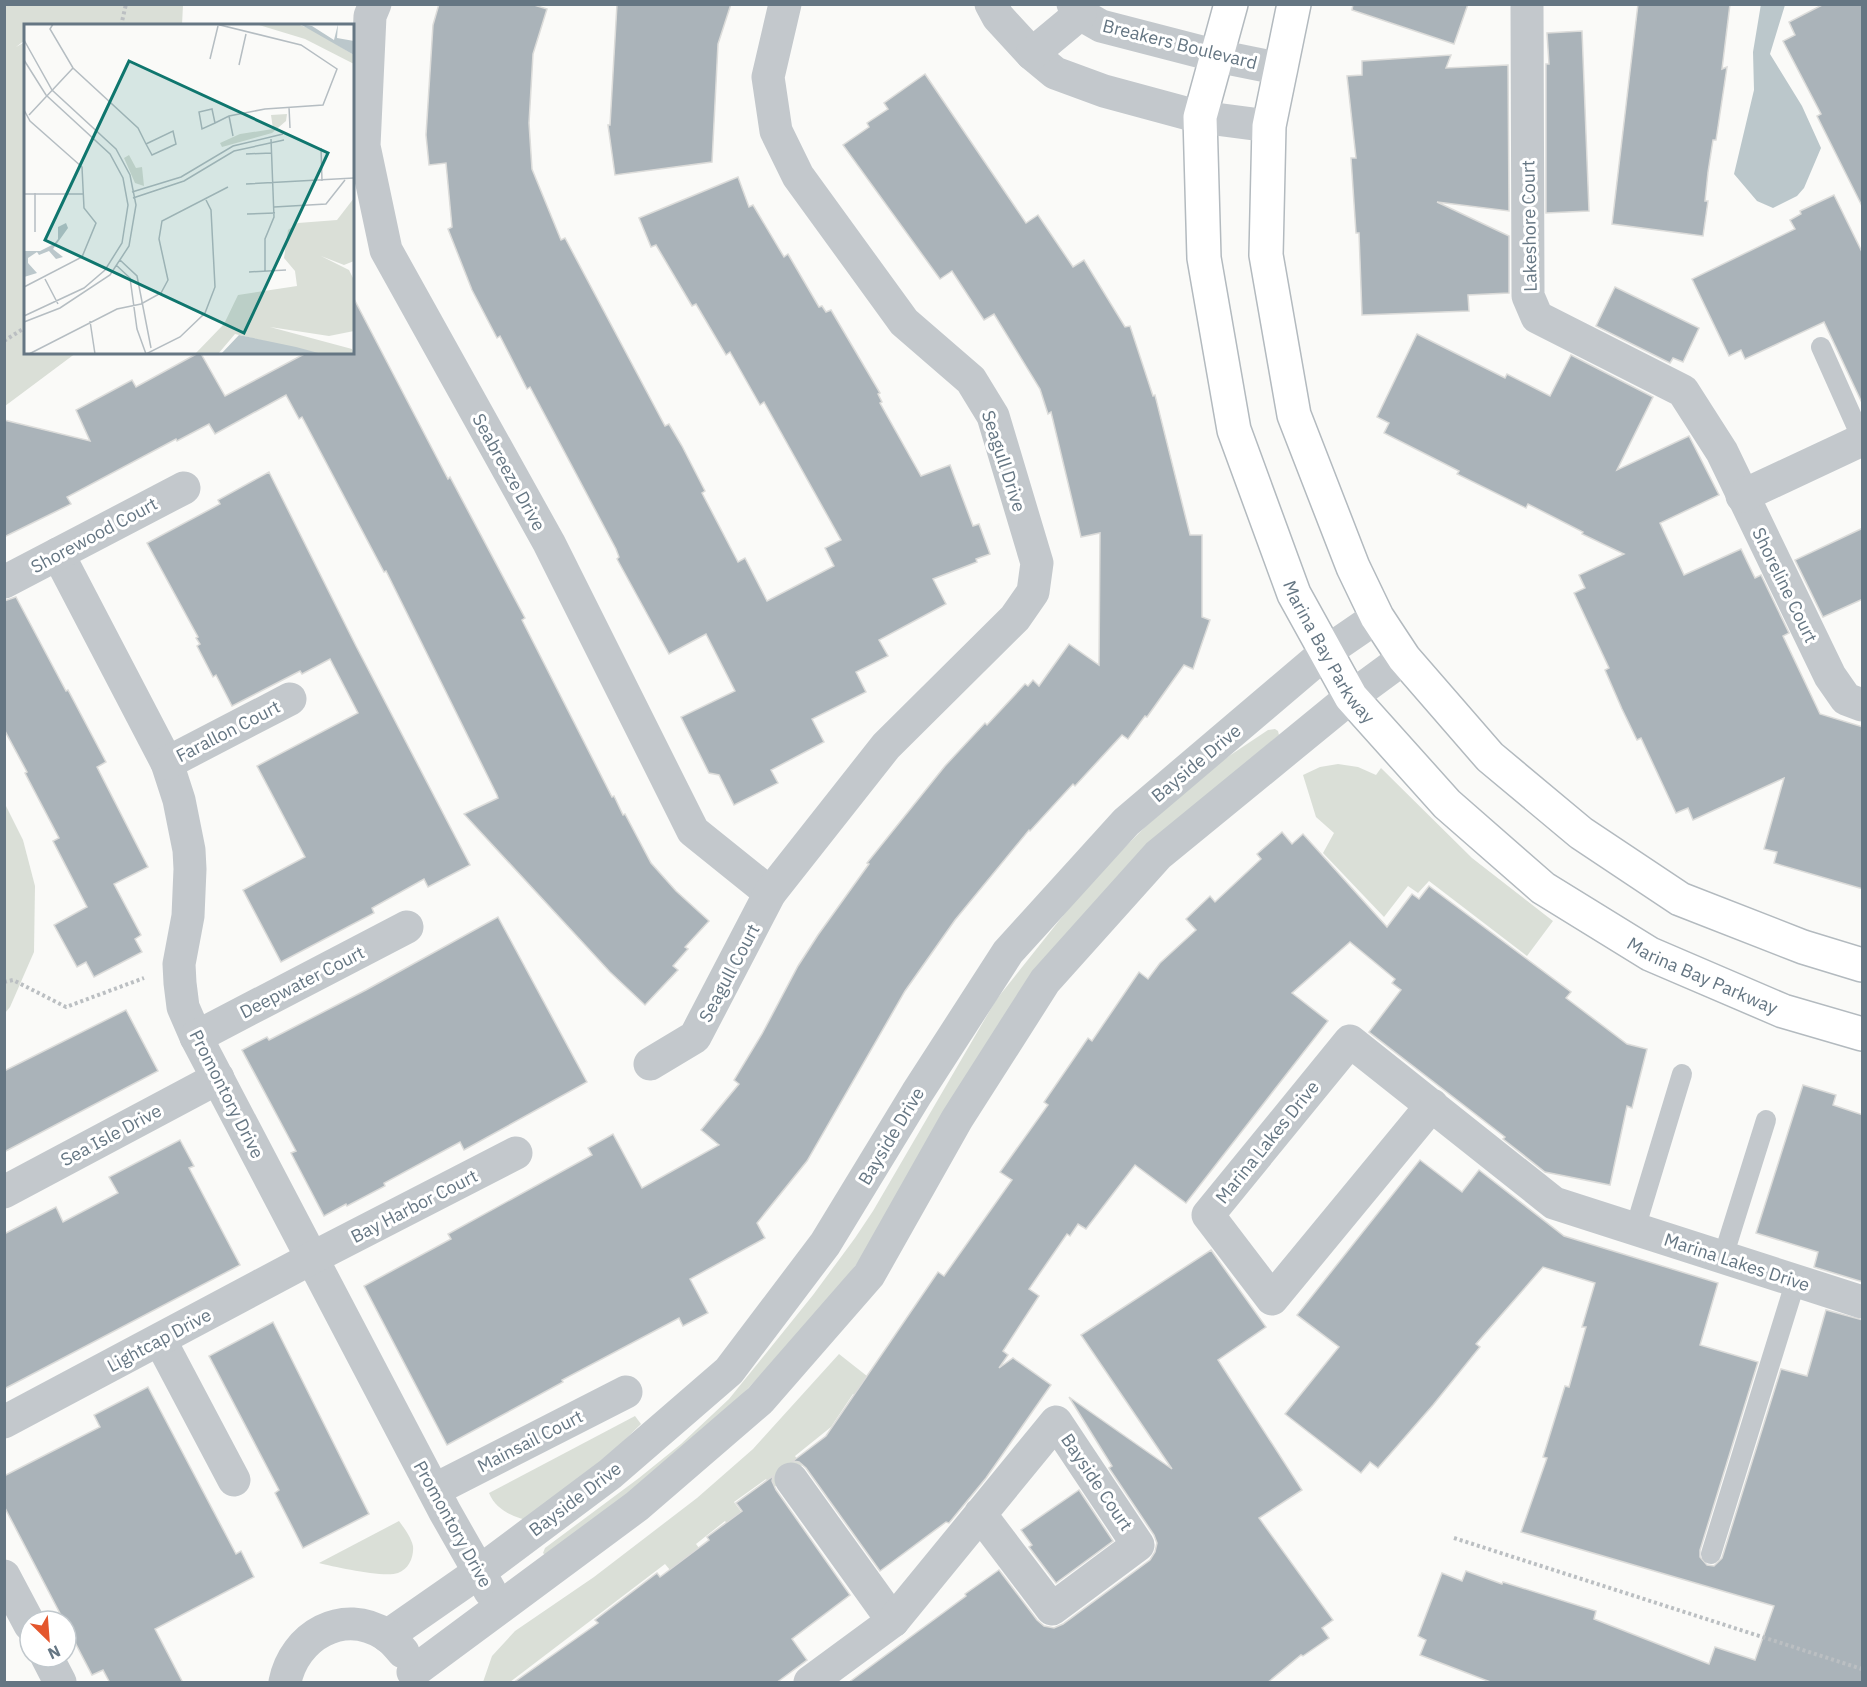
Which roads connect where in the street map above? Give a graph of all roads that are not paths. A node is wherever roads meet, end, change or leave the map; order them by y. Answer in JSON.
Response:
{"nodes":[{"id":1,"x":375,"y":4,"type":"edge"},
{"id":2,"x":785,"y":4,"type":"edge"},
{"id":3,"x":991,"y":4,"type":"edge"},
{"id":4,"x":1231,"y":4,"type":"edge"},
{"id":5,"x":1294,"y":4,"type":"edge"},
{"id":6,"x":1527,"y":4,"type":"edge"},
{"id":7,"x":1076,"y":9,"type":"edge"},
{"id":8,"x":1032,"y":54,"type":"junction"},
{"id":9,"x":1217,"y":56,"type":"junction"},
{"id":10,"x":1281,"y":69,"type":"junction"},
{"id":11,"x":1200,"y":117,"type":"junction"},
{"id":12,"x":1269,"y":126,"type":"junction"},
{"id":13,"x":1821,"y":347,"type":"dead end"},
{"id":14,"x":1863,"y":439,"type":"edge"},
{"id":15,"x":1722,"y":452,"type":"joint"},
{"id":16,"x":184,"y":488,"type":"dead end"},
{"id":17,"x":1742,"y":496,"type":"junction"},
{"id":18,"x":58,"y":554,"type":"junction"},
{"id":19,"x":4,"y":582,"type":"edge"},
{"id":20,"x":1377,"y":617,"type":"junction"},
{"id":21,"x":1326,"y":652,"type":"junction"},
{"id":22,"x":1404,"y":658,"type":"junction"},
{"id":23,"x":1351,"y":697,"type":"junction"},
{"id":24,"x":290,"y":699,"type":"dead end"},
{"id":25,"x":1863,"y":705,"type":"edge"},
{"id":26,"x":167,"y":763,"type":"junction"},
{"id":27,"x":770,"y":893,"type":"junction"},
{"id":28,"x":407,"y":927,"type":"dead end"},
{"id":29,"x":1863,"y":965,"type":"edge"},
{"id":30,"x":1863,"y":1034,"type":"edge"},
{"id":31,"x":196,"y":1036,"type":"junction"},
{"id":32,"x":650,"y":1064,"type":"dead end"},
{"id":33,"x":1682,"y":1074,"type":"dead end"},
{"id":34,"x":218,"y":1078,"type":"junction"},
{"id":35,"x":1432,"y":1105,"type":"junction"},
{"id":36,"x":1766,"y":1120,"type":"dead end"},
{"id":37,"x":516,"y":1153,"type":"dead end"},
{"id":38,"x":4,"y":1192,"type":"edge"},
{"id":39,"x":1635,"y":1229,"type":"junction"},
{"id":40,"x":1723,"y":1257,"type":"junction"},
{"id":41,"x":312,"y":1258,"type":"junction"},
{"id":42,"x":1796,"y":1280,"type":"junction"},
{"id":43,"x":1863,"y":1302,"type":"edge"},
{"id":44,"x":160,"y":1340,"type":"junction"},
{"id":45,"x":626,"y":1392,"type":"dead end"},
{"id":46,"x":4,"y":1422,"type":"edge"},
{"id":47,"x":791,"y":1479,"type":"dead end"},
{"id":48,"x":234,"y":1480,"type":"dead end"},
{"id":49,"x":434,"y":1490,"type":"junction"},
{"id":50,"x":980,"y":1515,"type":"junction"},
{"id":51,"x":1711,"y":1554,"type":"dead end"},
{"id":52,"x":479,"y":1572,"type":"junction"},
{"id":53,"x":4,"y":1576,"type":"edge"},
{"id":54,"x":500,"y":1608,"type":"junction"},
{"id":55,"x":22,"y":1609,"type":"edge"},
{"id":56,"x":893,"y":1621,"type":"junction"},
{"id":57,"x":387,"y":1636,"type":"junction"},
{"id":58,"x":53,"y":1669,"type":"edge"},
{"id":59,"x":414,"y":1677,"type":"edge"},
{"id":60,"x":60,"y":1683,"type":"edge"},
{"id":61,"x":285,"y":1683,"type":"edge"},
{"id":62,"x":810,"y":1683,"type":"edge"}],
"edges":[{"from":1,"to":27,"type":"street","name":"Seabreeze Drive"},
{"from":2,"to":27,"type":"street","name":"Seagull Drive"},
{"from":3,"to":8,"type":"street"},
{"from":4,"to":9,"type":"street","name":"Marina Bay Parkway"},
{"from":5,"to":10,"type":"street"},
{"from":6,"to":15,"type":"street","name":"Lakeshore Court"},
{"from":7,"to":8,"type":"street","name":"Breakers Boulevard"},
{"from":7,"to":9,"type":"street","name":"Breakers Boulevard"},
{"from":8,"to":11,"type":"street"},
{"from":9,"to":10,"type":"street","name":"Breakers Boulevard"},
{"from":9,"to":11,"type":"street","name":"Marina Bay Parkway"},
{"from":10,"to":12,"type":"street"},
{"from":11,"to":12,"type":"street"},
{"from":11,"to":21,"type":"street","name":"Marina Bay Parkway"},
{"from":12,"to":20,"type":"street"},
{"from":13,"to":14,"type":"lane"},
{"from":14,"to":17,"type":"street"},
{"from":15,"to":17,"type":"street","name":"Shoreline Court"},
{"from":16,"to":18,"type":"street","name":"Shorewood Court"},
{"from":17,"to":25,"type":"street","name":"Shoreline Court"},
{"from":18,"to":19,"type":"street","name":"Shorewood Court"},
{"from":18,"to":26,"type":"street","name":"Promontory Drive"},
{"from":20,"to":21,"type":"street","name":"Bayside Drive"},
{"from":20,"to":22,"type":"street"},
{"from":21,"to":23,"type":"street","name":"Marina Bay Parkway"},
{"from":21,"to":52,"type":"street","name":"Bayside Drive"},
{"from":22,"to":23,"type":"street"},
{"from":22,"to":29,"type":"street"},
{"from":23,"to":30,"type":"street","name":"Marina Bay Parkway"},
{"from":23,"to":54,"type":"street"},
{"from":24,"to":26,"type":"street","name":"Farallon Court"},
{"from":26,"to":31,"type":"street","name":"Promontory Drive"},
{"from":27,"to":32,"type":"street","name":"Seagull Court"},
{"from":28,"to":31,"type":"street","name":"Deepwater Court"},
{"from":31,"to":34,"type":"street","name":"Promontory Drive"},
{"from":33,"to":39,"type":"lane"},
{"from":34,"to":38,"type":"street","name":"Sea Isle Drive"},
{"from":34,"to":41,"type":"street","name":"Promontory Drive"},
{"from":35,"to":35,"type":"street","name":"Marina Lakes Drive"},
{"from":35,"to":39,"type":"street","name":"Marina Lakes Drive"},
{"from":36,"to":40,"type":"lane"},
{"from":37,"to":41,"type":"street","name":"Bay Harbor Court"},
{"from":39,"to":40,"type":"street","name":"Marina Lakes Drive"},
{"from":40,"to":42,"type":"street","name":"Marina Lakes Drive"},
{"from":41,"to":44,"type":"street","name":"Lightcap Drive"},
{"from":41,"to":49,"type":"street","name":"Promontory Drive"},
{"from":42,"to":43,"type":"street","name":"Marina Lakes Drive"},
{"from":42,"to":51,"type":"lane"},
{"from":44,"to":46,"type":"street","name":"Lightcap Drive"},
{"from":44,"to":48,"type":"street"},
{"from":45,"to":49,"type":"street","name":"Mainsail Court"},
{"from":47,"to":56,"type":"street"},
{"from":49,"to":52,"type":"street","name":"Promontory Drive"},
{"from":50,"to":50,"type":"street","name":"Bayside Court"},
{"from":50,"to":56,"type":"street","name":"Bayside Court"},
{"from":52,"to":54,"type":"street","name":"Promontory Drive"},
{"from":52,"to":57,"type":"street","name":"Bayside Drive"},
{"from":53,"to":55,"type":"street"},
{"from":54,"to":59,"type":"street"},
{"from":56,"to":62,"type":"street","name":"Bayside Court"},
{"from":57,"to":59,"type":"street"},
{"from":57,"to":61,"type":"street"},
{"from":58,"to":60,"type":"street"}]}
